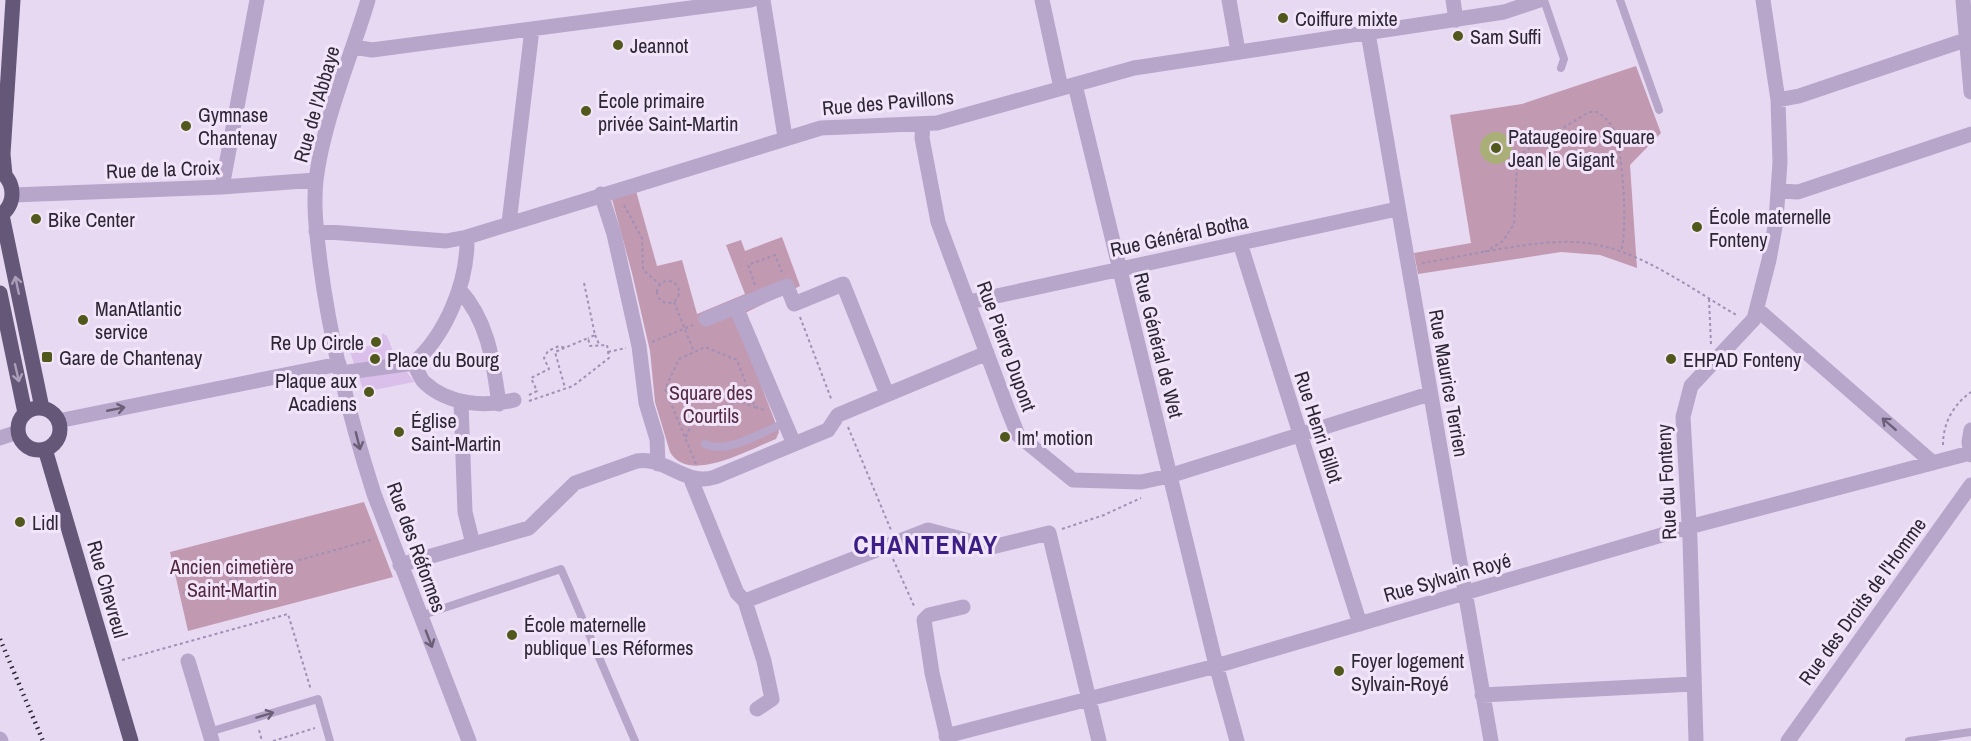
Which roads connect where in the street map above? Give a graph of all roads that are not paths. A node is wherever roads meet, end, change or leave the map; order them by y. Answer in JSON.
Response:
{"nodes":[{"id":1,"x":13,"y":0,"type":"edge"},
{"id":2,"x":257,"y":0,"type":"edge"},
{"id":3,"x":368,"y":0,"type":"edge"},
{"id":4,"x":751,"y":0,"type":"edge"},
{"id":5,"x":763,"y":0,"type":"edge"},
{"id":6,"x":1042,"y":0,"type":"edge"},
{"id":7,"x":1229,"y":0,"type":"edge"},
{"id":8,"x":1453,"y":0,"type":"edge"},
{"id":9,"x":1542,"y":0,"type":"edge"},
{"id":10,"x":1620,"y":0,"type":"edge"},
{"id":11,"x":1763,"y":0,"type":"edge"},
{"id":12,"x":1963,"y":0,"type":"edge"},
{"id":13,"x":1456,"y":20,"type":"junction"},
{"id":14,"x":532,"y":29,"type":"junction"},
{"id":15,"x":1368,"y":33,"type":"junction"},
{"id":16,"x":1969,"y":39,"type":"edge"},
{"id":17,"x":354,"y":47,"type":"junction"},
{"id":18,"x":1238,"y":51,"type":"junction"},
{"id":19,"x":1561,"y":68,"type":"dead end"},
{"id":20,"x":1068,"y":87,"type":"junction"},
{"id":21,"x":1971,"y":92,"type":"edge"},
{"id":22,"x":1778,"y":99,"type":"junction"},
{"id":23,"x":1659,"y":110,"type":"dead end"},
{"id":24,"x":923,"y":124,"type":"junction"},
{"id":25,"x":1971,"y":134,"type":"edge"},
{"id":26,"x":785,"y":137,"type":"junction"},
{"id":27,"x":3,"y":173,"type":"edge"},
{"id":28,"x":316,"y":180,"type":"junction"},
{"id":29,"x":222,"y":188,"type":"junction"},
{"id":30,"x":1779,"y":191,"type":"junction"},
{"id":31,"x":601,"y":194,"type":"junction"},
{"id":32,"x":13,"y":195,"type":"junction"},
{"id":33,"x":1397,"y":208,"type":"junction"},
{"id":34,"x":1,"y":215,"type":"edge"},
{"id":35,"x":509,"y":223,"type":"junction"},
{"id":36,"x":316,"y":231,"type":"junction"},
{"id":37,"x":467,"y":237,"type":"junction"},
{"id":38,"x":1240,"y":243,"type":"junction"},
{"id":39,"x":1119,"y":269,"type":"junction"},
{"id":40,"x":459,"y":289,"type":"junction"},
{"id":41,"x":0,"y":293,"type":"edge"},
{"id":42,"x":969,"y":302,"type":"junction"},
{"id":43,"x":736,"y":307,"type":"junction"},
{"id":44,"x":1755,"y":317,"type":"junction"},
{"id":45,"x":706,"y":319,"type":"road end"},
{"id":46,"x":987,"y":353,"type":"junction"},
{"id":47,"x":414,"y":363,"type":"junction"},
{"id":48,"x":340,"y":368,"type":"junction"},
{"id":49,"x":887,"y":394,"type":"junction"},
{"id":50,"x":1429,"y":394,"type":"junction"},
{"id":51,"x":520,"y":398,"type":"road end"},
{"id":52,"x":461,"y":402,"type":"junction"},
{"id":53,"x":499,"y":404,"type":"junction"},
{"id":54,"x":42,"y":408,"type":"junction"},
{"id":55,"x":25,"y":413,"type":"junction"},
{"id":56,"x":784,"y":420,"type":"junction"},
{"id":57,"x":58,"y":421,"type":"junction"},
{"id":58,"x":1971,"y":430,"type":"edge"},
{"id":59,"x":18,"y":432,"type":"junction"},
{"id":60,"x":1298,"y":434,"type":"junction"},
{"id":61,"x":0,"y":438,"type":"edge"},
{"id":62,"x":705,"y":444,"type":"dead end"},
{"id":63,"x":794,"y":444,"type":"junction"},
{"id":64,"x":45,"y":449,"type":"junction"},
{"id":65,"x":1971,"y":454,"type":"edge"},
{"id":66,"x":1939,"y":461,"type":"junction"},
{"id":67,"x":658,"y":464,"type":"junction"},
{"id":68,"x":1169,"y":476,"type":"junction"},
{"id":69,"x":693,"y":478,"type":"junction"},
{"id":70,"x":1971,"y":485,"type":"edge"},
{"id":71,"x":1689,"y":527,"type":"junction"},
{"id":72,"x":473,"y":544,"type":"junction"},
{"id":73,"x":400,"y":565,"type":"junction"},
{"id":74,"x":1465,"y":594,"type":"junction"},
{"id":75,"x":745,"y":601,"type":"junction"},
{"id":76,"x":963,"y":607,"type":"dead end"},
{"id":77,"x":420,"y":616,"type":"junction"},
{"id":78,"x":1360,"y":624,"type":"junction"},
{"id":79,"x":188,"y":661,"type":"dead end"},
{"id":80,"x":1216,"y":666,"type":"junction"},
{"id":81,"x":1693,"y":684,"type":"junction"},
{"id":82,"x":1482,"y":695,"type":"junction"},
{"id":83,"x":1090,"y":699,"type":"junction"},
{"id":84,"x":757,"y":709,"type":"dead end"},
{"id":85,"x":1971,"y":732,"type":"edge"},
{"id":86,"x":211,"y":737,"type":"edge"},
{"id":87,"x":947,"y":738,"type":"edge"},
{"id":88,"x":131,"y":741,"type":"edge"},
{"id":89,"x":330,"y":741,"type":"edge"},
{"id":90,"x":469,"y":741,"type":"edge"},
{"id":91,"x":635,"y":741,"type":"edge"},
{"id":92,"x":1099,"y":741,"type":"edge"},
{"id":93,"x":1237,"y":741,"type":"edge"},
{"id":94,"x":1491,"y":741,"type":"edge"},
{"id":95,"x":1696,"y":741,"type":"edge"},
{"id":96,"x":1788,"y":741,"type":"edge"},
{"id":97,"x":1909,"y":741,"type":"edge"}],
"edges":[{"from":1,"to":27,"type":"main road"},
{"from":2,"to":29,"type":"street"},
{"from":3,"to":17,"type":"street","name":"Rue de l'Abbaye"},
{"from":4,"to":14,"type":"street"},
{"from":5,"to":26,"type":"street"},
{"from":6,"to":20,"type":"street","name":"Rue Général de Wet"},
{"from":7,"to":18,"type":"street"},
{"from":8,"to":13,"type":"street"},
{"from":9,"to":13,"type":"street","name":"Rue des Pavillons"},
{"from":9,"to":19,"type":"lane"},
{"from":10,"to":23,"type":"lane"},
{"from":11,"to":22,"type":"street"},
{"from":12,"to":16,"type":"street"},
{"from":13,"to":15,"type":"street","name":"Rue des Pavillons"},
{"from":14,"to":17,"type":"street"},
{"from":14,"to":35,"type":"street"},
{"from":15,"to":18,"type":"street","name":"Rue des Pavillons"},
{"from":15,"to":33,"type":"street","name":"Rue Maurice Terrien"},
{"from":16,"to":21,"type":"street"},
{"from":16,"to":22,"type":"street"},
{"from":17,"to":28,"type":"street","name":"Rue de l'Abbaye"},
{"from":18,"to":20,"type":"street","name":"Rue des Pavillons"},
{"from":20,"to":24,"type":"street","name":"Rue des Pavillons"},
{"from":20,"to":39,"type":"street","name":"Rue Général de Wet"},
{"from":22,"to":30,"type":"street"},
{"from":24,"to":26,"type":"street","name":"Rue des Pavillons"},
{"from":24,"to":42,"type":"street","name":"Rue Pierre Dupont"},
{"from":25,"to":30,"type":"street"},
{"from":26,"to":31,"type":"street","name":"Rue des Pavillons"},
{"from":27,"to":32,"type":"main road"},
{"from":28,"to":29,"type":"street","name":"Rue de la Croix"},
{"from":28,"to":36,"type":"street","name":"Rue de l'Abbaye"},
{"from":29,"to":32,"type":"street","name":"Rue de la Croix"},
{"from":30,"to":44,"type":"street"},
{"from":31,"to":35,"type":"street","name":"Rue des Pavillons"},
{"from":31,"to":67,"type":"street"},
{"from":32,"to":34,"type":"main road"},
{"from":33,"to":38,"type":"street","name":"Rue Général Botha"},
{"from":33,"to":50,"type":"street","name":"Rue Maurice Terrien"},
{"from":54,"to":34,"type":"main road","one_way":true},
{"from":35,"to":37,"type":"street","name":"Rue des Pavillons"},
{"from":36,"to":37,"type":"street","name":"Rue des Pavillons"},
{"from":36,"to":48,"type":"street","name":"Rue de l'Abbaye"},
{"from":37,"to":40,"type":"street"},
{"from":38,"to":39,"type":"street","name":"Rue Général Botha"},
{"from":38,"to":60,"type":"street","name":"Rue Henri Billot"},
{"from":39,"to":42,"type":"street","name":"Rue Général Botha"},
{"from":39,"to":68,"type":"street","name":"Rue Général de Wet"},
{"from":40,"to":47,"type":"street"},
{"from":40,"to":53,"type":"street"},
{"from":41,"to":55,"type":"main road","one_way":true},
{"from":42,"to":46,"type":"street","name":"Rue Pierre Dupont"},
{"from":43,"to":45,"type":"street"},
{"from":43,"to":49,"type":"street"},
{"from":43,"to":56,"type":"street"},
{"from":66,"to":44,"type":"street","one_way":true},
{"from":44,"to":71,"type":"street","name":"Rue du Fonteny"},
{"from":46,"to":49,"type":"street"},
{"from":46,"to":68,"type":"street","name":"Rue Pierre Dupont"},
{"from":47,"to":48,"type":"street"},
{"from":47,"to":52,"type":"street"},
{"from":57,"to":48,"type":"street","one_way":true},
{"from":48,"to":73,"type":"street","name":"Rue des Réformes","one_way":true},
{"from":49,"to":63,"type":"street"},
{"from":50,"to":60,"type":"street","name":"Rue Pierre Dupont"},
{"from":50,"to":74,"type":"street","name":"Rue Maurice Terrien"},
{"from":51,"to":53,"type":"street"},
{"from":52,"to":53,"type":"street"},
{"from":52,"to":72,"type":"street"},
{"from":54,"to":55,"type":"main road"},
{"from":54,"to":57,"type":"main road"},
{"from":55,"to":59,"type":"main road"},
{"from":56,"to":62,"type":"lane"},
{"from":56,"to":63,"type":"street"},
{"from":57,"to":64,"type":"main road"},
{"from":58,"to":65,"type":"street"},
{"from":59,"to":61,"type":"street"},
{"from":59,"to":64,"type":"main road"},
{"from":60,"to":68,"type":"street","name":"Rue Pierre Dupont"},
{"from":60,"to":78,"type":"street","name":"Rue Henri Billot"},
{"from":63,"to":69,"type":"street"},
{"from":64,"to":88,"type":"main road","name":"Rue Chevreul"},
{"from":65,"to":66,"type":"street","name":"Rue Sylvain Royé"},
{"from":66,"to":71,"type":"street","name":"Rue Sylvain Royé"},
{"from":67,"to":69,"type":"street"},
{"from":67,"to":72,"type":"street"},
{"from":68,"to":80,"type":"street"},
{"from":69,"to":75,"type":"street"},
{"from":70,"to":96,"type":"street","name":"Rue des Droits de l'Homme"},
{"from":71,"to":74,"type":"street","name":"Rue Sylvain Royé"},
{"from":71,"to":81,"type":"street","name":"Rue du Fonteny"},
{"from":72,"to":73,"type":"street"},
{"from":73,"to":77,"type":"street","name":"Rue des Réformes"},
{"from":74,"to":78,"type":"street","name":"Rue Sylvain Royé"},
{"from":74,"to":82,"type":"street","name":"Rue Maurice Terrien"},
{"from":75,"to":83,"type":"street"},
{"from":75,"to":84,"type":"street"},
{"from":76,"to":87,"type":"street"},
{"from":77,"to":90,"type":"street","name":"Rue des Réformes","one_way":true},
{"from":77,"to":91,"type":"lane"},
{"from":78,"to":80,"type":"street","name":"Rue Sylvain Royé"},
{"from":79,"to":86,"type":"street"},
{"from":80,"to":83,"type":"street","name":"Rue Sylvain Royé"},
{"from":80,"to":93,"type":"street"},
{"from":81,"to":82,"type":"street"},
{"from":81,"to":95,"type":"street","name":"Rue du Fonteny"},
{"from":82,"to":94,"type":"street","name":"Rue Maurice Terrien"},
{"from":83,"to":87,"type":"street","name":"Rue Sylvain Royé"},
{"from":83,"to":92,"type":"street"},
{"from":85,"to":97,"type":"lane"},
{"from":86,"to":89,"type":"lane","one_way":true}]}
